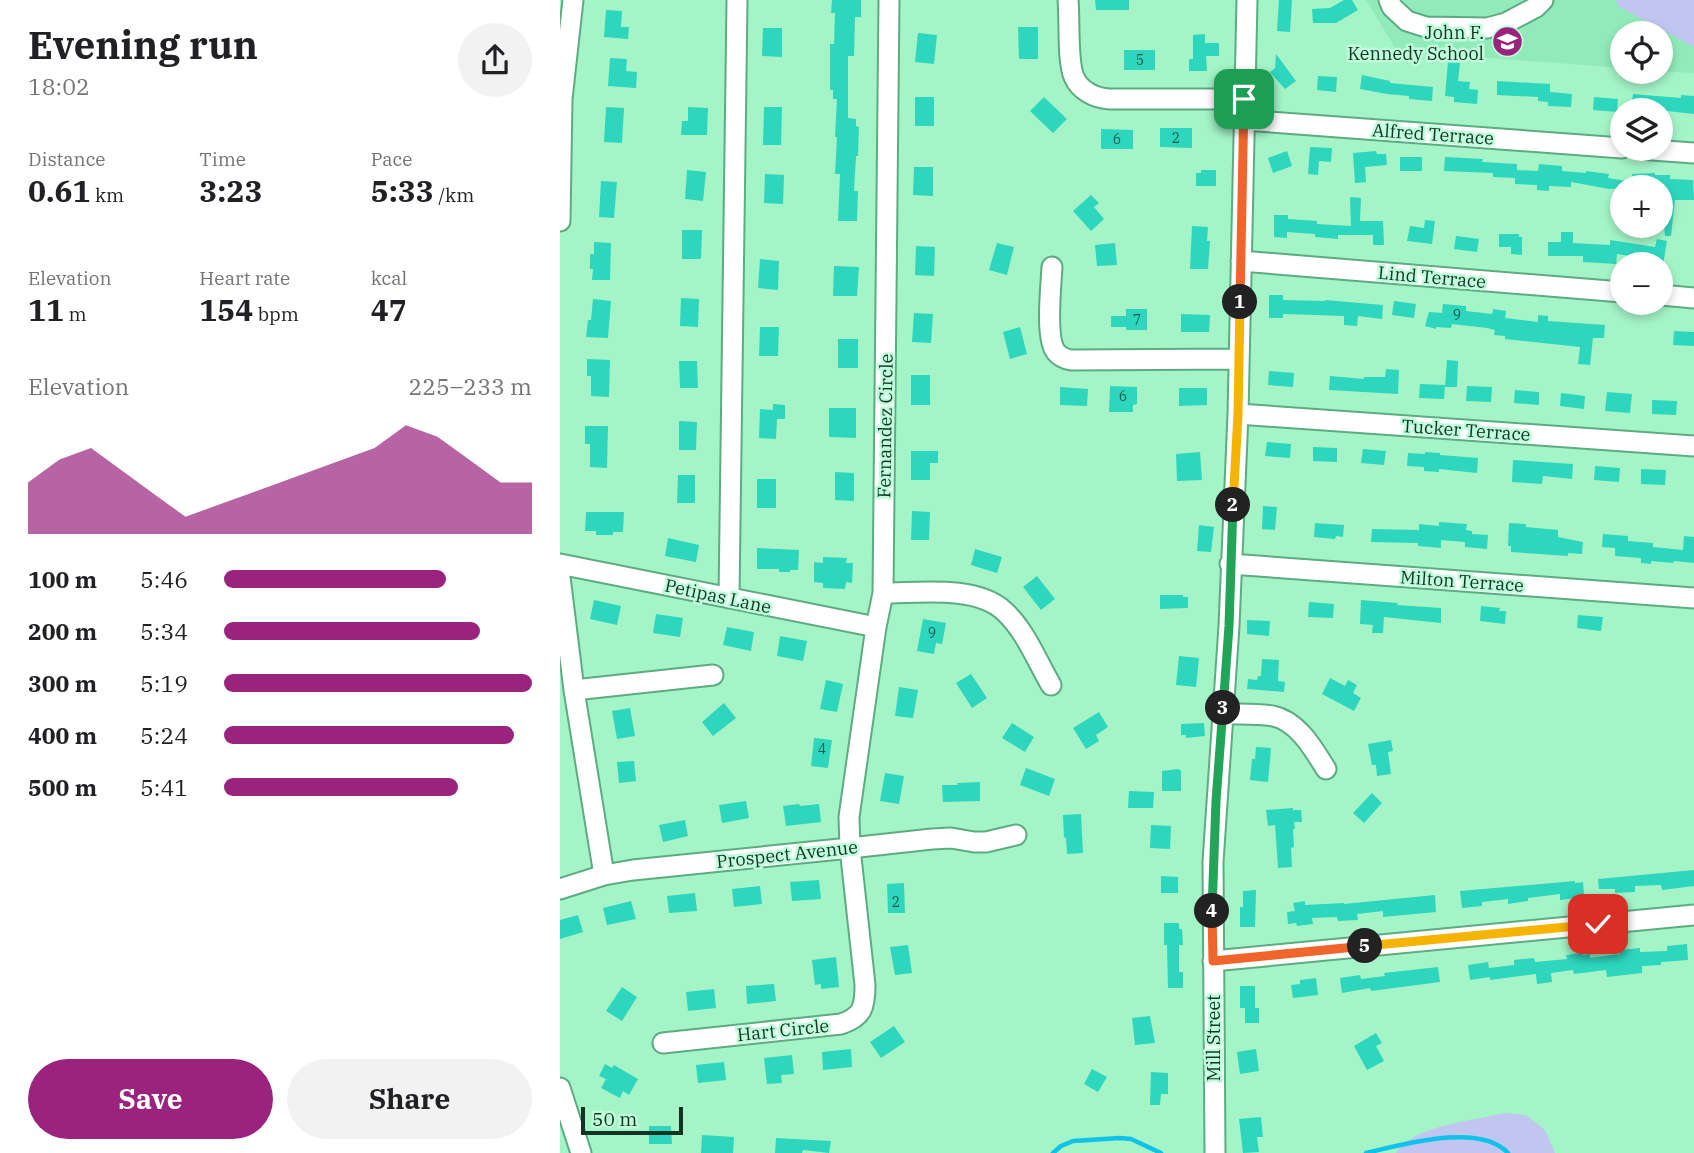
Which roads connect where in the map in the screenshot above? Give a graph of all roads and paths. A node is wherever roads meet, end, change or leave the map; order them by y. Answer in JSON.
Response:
{"nodes":[{"id":1,"x":573,"y":0,"type":"edge"},
{"id":2,"x":737,"y":0,"type":"edge"},
{"id":3,"x":889,"y":0,"type":"edge"},
{"id":4,"x":1068,"y":0,"type":"edge"},
{"id":5,"x":1247,"y":0,"type":"edge"},
{"id":6,"x":1389,"y":0,"type":"edge"},
{"id":7,"x":1543,"y":0,"type":"edge"},
{"id":8,"x":562,"y":81,"type":"edge"},
{"id":9,"x":1244,"y":99,"type":"junction"},
{"id":10,"x":1244,"y":120,"type":"junction"},
{"id":11,"x":1610,"y":147,"type":"edge"},
{"id":12,"x":1673,"y":152,"type":"edge"},
{"id":13,"x":1694,"y":153,"type":"edge"},
{"id":14,"x":560,"y":220,"type":"edge"},
{"id":15,"x":1241,"y":261,"type":"junction"},
{"id":16,"x":1052,"y":267,"type":"dead end"},
{"id":17,"x":1610,"y":291,"type":"edge"},
{"id":18,"x":1673,"y":296,"type":"edge"},
{"id":19,"x":1694,"y":298,"type":"edge"},
{"id":20,"x":1239,"y":359,"type":"junction"},
{"id":21,"x":1238,"y":414,"type":"junction"},
{"id":22,"x":1694,"y":446,"type":"edge"},
{"id":23,"x":560,"y":564,"type":"edge"},
{"id":24,"x":1230,"y":564,"type":"junction"},
{"id":25,"x":560,"y":577,"type":"edge"},
{"id":26,"x":883,"y":593,"type":"junction"},
{"id":27,"x":729,"y":598,"type":"junction"},
{"id":28,"x":1694,"y":598,"type":"edge"},
{"id":29,"x":876,"y":627,"type":"junction"},
{"id":30,"x":713,"y":675,"type":"dead end"},
{"id":31,"x":1051,"y":685,"type":"dead end"},
{"id":32,"x":574,"y":690,"type":"junction"},
{"id":33,"x":1223,"y":713,"type":"junction"},
{"id":34,"x":1326,"y":769,"type":"dead end"},
{"id":35,"x":1016,"y":835,"type":"dead end"},
{"id":36,"x":850,"y":848,"type":"junction"},
{"id":37,"x":604,"y":875,"type":"junction"},
{"id":38,"x":560,"y":889,"type":"edge"},
{"id":39,"x":1694,"y":915,"type":"edge"},
{"id":40,"x":1213,"y":961,"type":"junction"},
{"id":41,"x":663,"y":1043,"type":"dead end"},
{"id":42,"x":560,"y":1088,"type":"edge"},
{"id":43,"x":581,"y":1153,"type":"edge"},
{"id":44,"x":1215,"y":1153,"type":"edge"}],
"edges":[{"from":1,"to":8,"type":"street"},
{"from":2,"to":27,"type":"street"},
{"from":3,"to":26,"type":"street","name":"Fernandez Circle"},
{"from":4,"to":9,"type":"street"},
{"from":5,"to":9,"type":"street","name":"Mill Street"},
{"from":6,"to":7,"type":"street"},
{"from":8,"to":14,"type":"street"},
{"from":9,"to":10,"type":"street","name":"Mill Street"},
{"from":10,"to":11,"type":"street","name":"Alfred Terrace"},
{"from":10,"to":15,"type":"street","name":"Mill Street"},
{"from":12,"to":13,"type":"street"},
{"from":15,"to":17,"type":"street","name":"Lind Terrace"},
{"from":15,"to":20,"type":"street","name":"Mill Street"},
{"from":16,"to":20,"type":"street"},
{"from":18,"to":19,"type":"street"},
{"from":20,"to":21,"type":"street","name":"Mill Street"},
{"from":21,"to":22,"type":"street","name":"Tucker Terrace"},
{"from":21,"to":24,"type":"street","name":"Mill Street"},
{"from":23,"to":27,"type":"street","name":"Petipas Lane"},
{"from":24,"to":28,"type":"street","name":"Milton Terrace"},
{"from":24,"to":33,"type":"street","name":"Mill Street"},
{"from":25,"to":32,"type":"street"},
{"from":26,"to":29,"type":"street","name":"Fernandez Circle"},
{"from":26,"to":31,"type":"street"},
{"from":27,"to":29,"type":"street","name":"Petipas Lane"},
{"from":29,"to":36,"type":"street","name":"Fernandez Circle"},
{"from":30,"to":32,"type":"street"},
{"from":32,"to":37,"type":"street"},
{"from":33,"to":34,"type":"street"},
{"from":33,"to":40,"type":"street","name":"Mill Street"},
{"from":35,"to":36,"type":"street","name":"Prospect Avenue"},
{"from":36,"to":37,"type":"street","name":"Prospect Avenue"},
{"from":36,"to":41,"type":"street","name":"Hart Circle"},
{"from":37,"to":38,"type":"street","name":"Prospect Avenue"},
{"from":39,"to":40,"type":"street"},
{"from":40,"to":44,"type":"street","name":"Mill Street"},
{"from":42,"to":43,"type":"street"}]}
